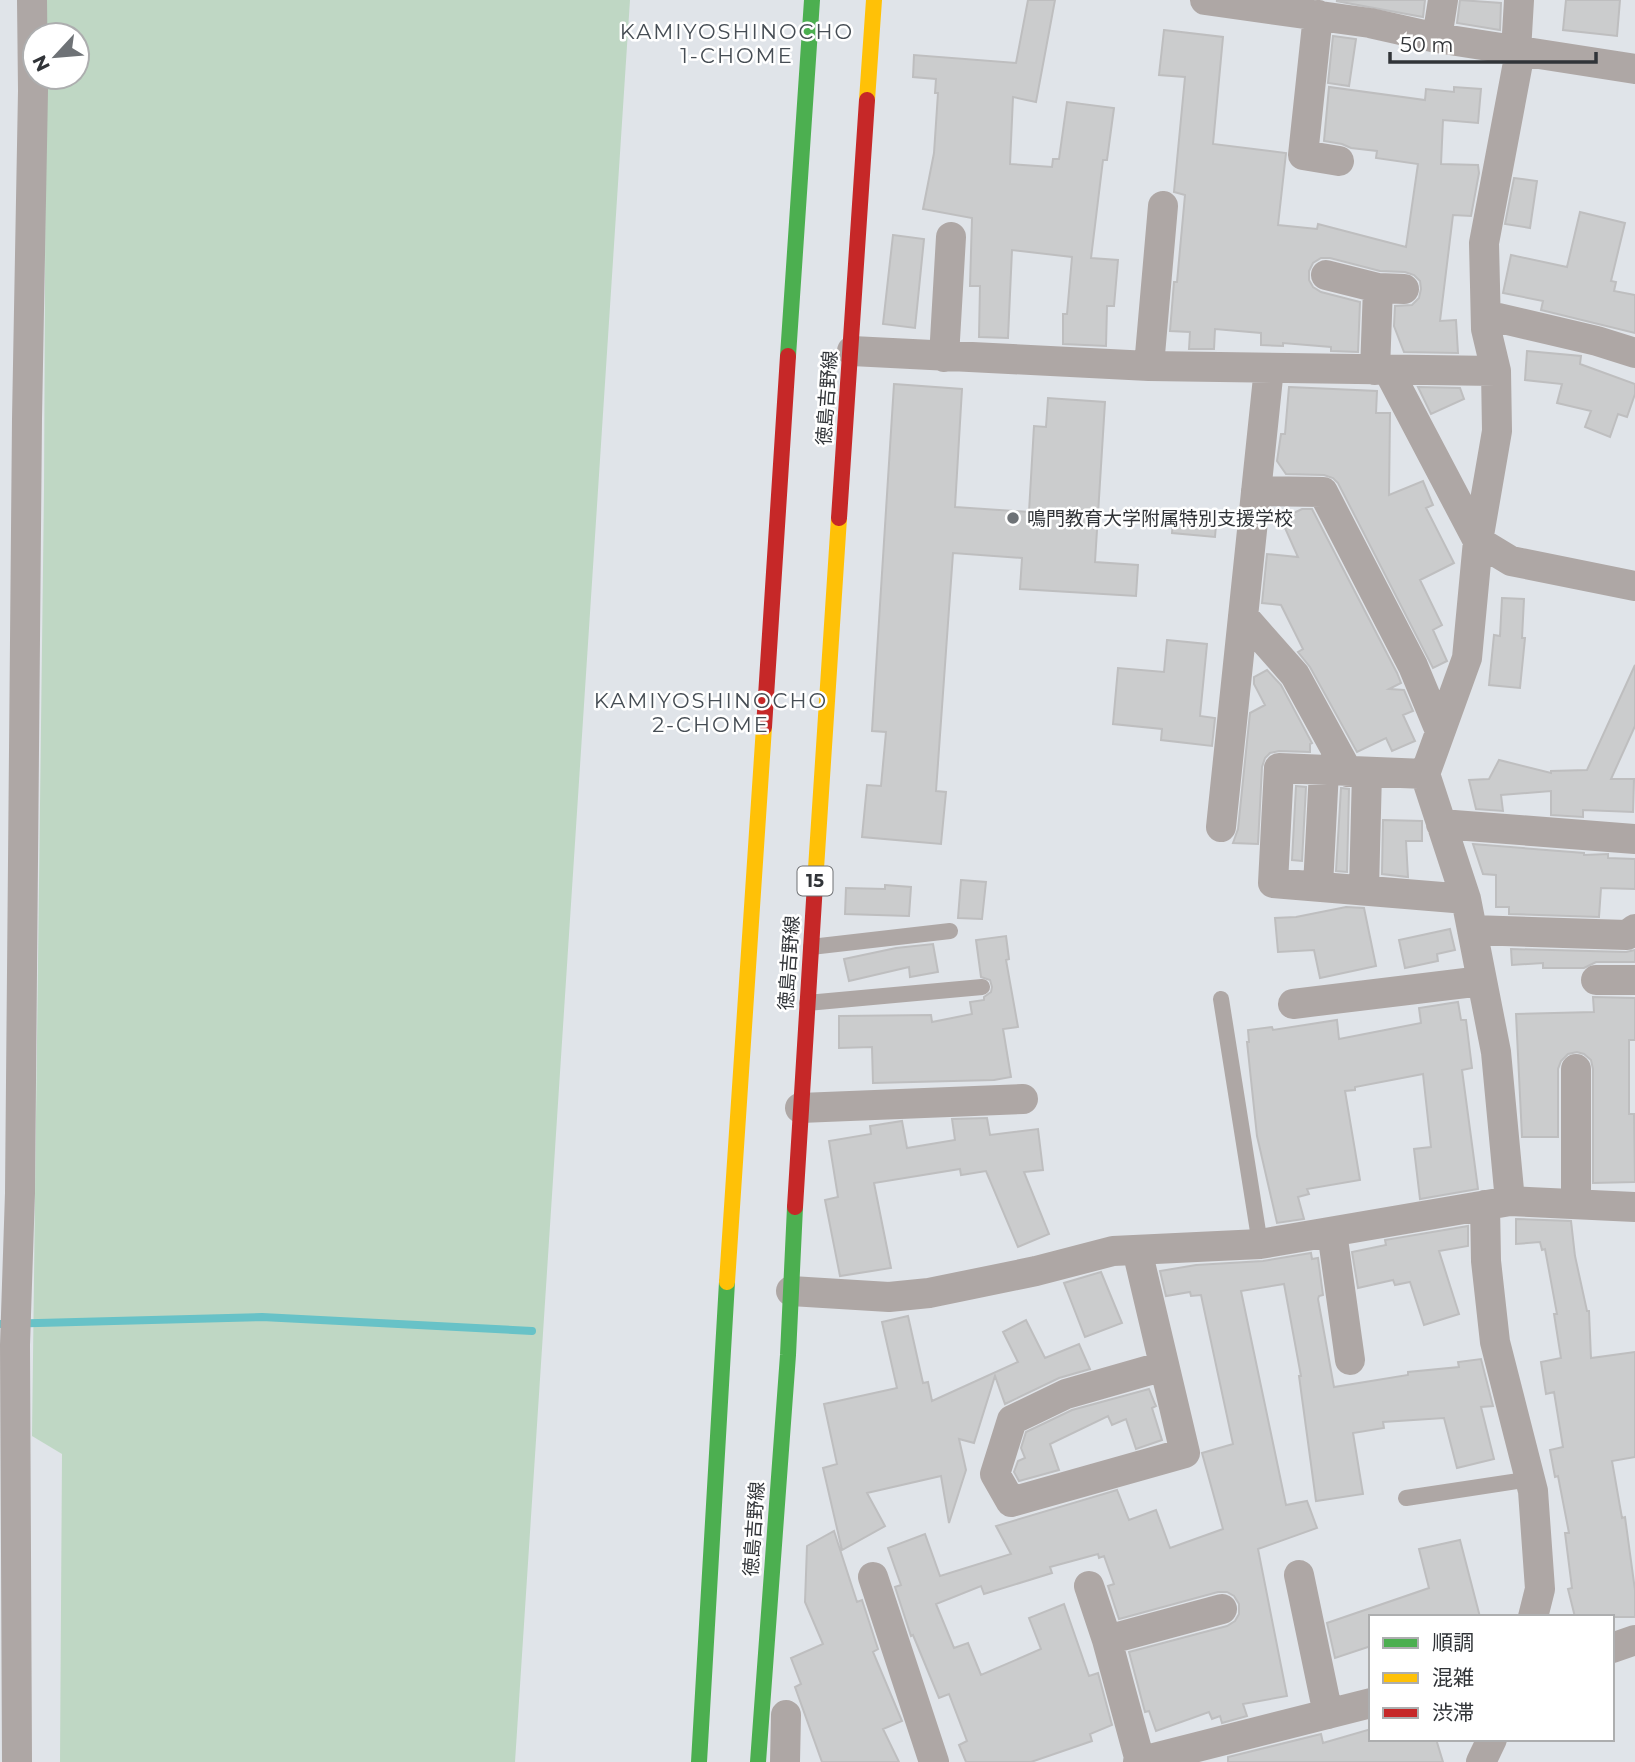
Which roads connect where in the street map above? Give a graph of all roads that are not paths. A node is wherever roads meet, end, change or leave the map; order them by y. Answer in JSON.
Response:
{"nodes":[{"id":1,"x":32,"y":0,"type":"edge"},
{"id":2,"x":812,"y":0,"type":"edge"},
{"id":3,"x":824,"y":0,"type":"edge"},
{"id":4,"x":874,"y":0,"type":"edge"},
{"id":5,"x":1205,"y":0,"type":"edge"},
{"id":6,"x":1443,"y":0,"type":"edge"},
{"id":7,"x":1519,"y":0,"type":"edge"},
{"id":8,"x":1245,"y":2,"type":"edge"},
{"id":9,"x":1372,"y":11,"type":"edge"},
{"id":10,"x":1318,"y":15,"type":"junction"},
{"id":11,"x":1437,"y":38,"type":"junction"},
{"id":12,"x":810,"y":40,"type":"junction"},
{"id":13,"x":1518,"y":51,"type":"junction"},
{"id":14,"x":1635,"y":69,"type":"edge"},
{"id":15,"x":1339,"y":161,"type":"dead end"},
{"id":16,"x":1163,"y":205,"type":"dead end"},
{"id":17,"x":951,"y":237,"type":"dead end"},
{"id":18,"x":1326,"y":275,"type":"dead end"},
{"id":19,"x":1486,"y":314,"type":"junction"},
{"id":20,"x":852,"y":351,"type":"junction"},
{"id":21,"x":1635,"y":352,"type":"edge"},
{"id":22,"x":944,"y":357,"type":"junction"},
{"id":23,"x":1149,"y":366,"type":"junction"},
{"id":24,"x":1269,"y":368,"type":"junction"},
{"id":25,"x":1381,"y":370,"type":"junction"},
{"id":26,"x":1496,"y":371,"type":"junction"},
{"id":27,"x":1256,"y":491,"type":"junction"},
{"id":28,"x":1478,"y":541,"type":"junction"},
{"id":29,"x":1635,"y":586,"type":"edge"},
{"id":30,"x":1243,"y":616,"type":"junction"},
{"id":31,"x":1440,"y":731,"type":"junction"},
{"id":32,"x":1346,"y":772,"type":"junction"},
{"id":33,"x":1425,"y":774,"type":"junction"},
{"id":34,"x":1441,"y":824,"type":"junction"},
{"id":35,"x":1221,"y":827,"type":"dead end"},
{"id":36,"x":1635,"y":839,"type":"edge"},
{"id":37,"x":1318,"y":887,"type":"junction"},
{"id":38,"x":1364,"y":889,"type":"junction"},
{"id":39,"x":1466,"y":899,"type":"junction"},
{"id":40,"x":1635,"y":929,"type":"edge"},
{"id":41,"x":1472,"y":930,"type":"junction"},
{"id":42,"x":950,"y":931,"type":"dead end"},
{"id":43,"x":811,"y":947,"type":"junction"},
{"id":44,"x":1596,"y":980,"type":"dead end"},
{"id":45,"x":1635,"y":980,"type":"edge"},
{"id":46,"x":1482,"y":981,"type":"junction"},
{"id":47,"x":982,"y":987,"type":"dead end"},
{"id":48,"x":1221,"y":999,"type":"dead end"},
{"id":49,"x":807,"y":1003,"type":"junction"},
{"id":50,"x":1293,"y":1004,"type":"dead end"},
{"id":51,"x":1576,"y":1069,"type":"dead end"},
{"id":52,"x":1023,"y":1099,"type":"dead end"},
{"id":53,"x":800,"y":1108,"type":"junction"},
{"id":54,"x":1498,"y":1203,"type":"junction"},
{"id":55,"x":1576,"y":1204,"type":"junction"},
{"id":56,"x":1635,"y":1207,"type":"edge"},
{"id":57,"x":1332,"y":1232,"type":"junction"},
{"id":58,"x":1260,"y":1244,"type":"junction"},
{"id":59,"x":1137,"y":1250,"type":"junction"},
{"id":60,"x":791,"y":1291,"type":"junction"},
{"id":61,"x":1350,"y":1360,"type":"dead end"},
{"id":62,"x":1164,"y":1366,"type":"junction"},
{"id":63,"x":1531,"y":1479,"type":"junction"},
{"id":64,"x":1406,"y":1498,"type":"dead end"},
{"id":65,"x":1299,"y":1575,"type":"dead end"},
{"id":66,"x":873,"y":1577,"type":"dead end"},
{"id":67,"x":1089,"y":1586,"type":"dead end"},
{"id":68,"x":1223,"y":1609,"type":"dead end"},
{"id":69,"x":1534,"y":1615,"type":"edge"},
{"id":70,"x":1107,"y":1640,"type":"junction"},
{"id":71,"x":1635,"y":1640,"type":"edge"},
{"id":72,"x":1614,"y":1647,"type":"edge"},
{"id":73,"x":1369,"y":1704,"type":"edge"},
{"id":74,"x":1328,"y":1714,"type":"junction"},
{"id":75,"x":786,"y":1716,"type":"dead end"},
{"id":76,"x":1491,"y":1741,"type":"edge"},
{"id":77,"x":17,"y":1762,"type":"edge"},
{"id":78,"x":699,"y":1762,"type":"edge"},
{"id":79,"x":758,"y":1762,"type":"edge"},
{"id":80,"x":785,"y":1762,"type":"edge"},
{"id":81,"x":934,"y":1762,"type":"edge"},
{"id":82,"x":1139,"y":1762,"type":"edge"},
{"id":83,"x":1482,"y":1762,"type":"edge"}],
"edges":[{"from":1,"to":77,"type":"street"},
{"from":2,"to":12,"type":"main road"},
{"from":3,"to":12,"type":"main road"},
{"from":4,"to":20,"type":"main road","name":"徳島吉野線","number":"15"},
{"from":5,"to":8,"type":"street"},
{"from":6,"to":11,"type":"street"},
{"from":7,"to":13,"type":"street"},
{"from":8,"to":10,"type":"street"},
{"from":9,"to":10,"type":"street"},
{"from":9,"to":11,"type":"street"},
{"from":10,"to":15,"type":"street"},
{"from":11,"to":13,"type":"street"},
{"from":12,"to":78,"type":"main road"},
{"from":13,"to":14,"type":"street"},
{"from":13,"to":19,"type":"street"},
{"from":16,"to":23,"type":"street"},
{"from":17,"to":22,"type":"street"},
{"from":18,"to":25,"type":"street"},
{"from":19,"to":21,"type":"street"},
{"from":19,"to":26,"type":"street"},
{"from":20,"to":22,"type":"street"},
{"from":20,"to":43,"type":"main road","name":"徳島吉野線","number":"15"},
{"from":22,"to":23,"type":"street"},
{"from":23,"to":24,"type":"street"},
{"from":24,"to":25,"type":"street"},
{"from":24,"to":27,"type":"street"},
{"from":25,"to":26,"type":"street"},
{"from":25,"to":28,"type":"street"},
{"from":26,"to":28,"type":"street"},
{"from":27,"to":30,"type":"street"},
{"from":27,"to":31,"type":"street"},
{"from":28,"to":29,"type":"street"},
{"from":28,"to":31,"type":"street"},
{"from":30,"to":32,"type":"street"},
{"from":30,"to":35,"type":"street"},
{"from":31,"to":33,"type":"street"},
{"from":32,"to":33,"type":"street"},
{"from":32,"to":37,"type":"street"},
{"from":32,"to":37,"type":"street"},
{"from":32,"to":38,"type":"street"},
{"from":33,"to":34,"type":"street"},
{"from":34,"to":36,"type":"street"},
{"from":34,"to":39,"type":"street"},
{"from":37,"to":38,"type":"street"},
{"from":38,"to":39,"type":"street"},
{"from":39,"to":41,"type":"street"},
{"from":40,"to":41,"type":"street"},
{"from":41,"to":46,"type":"street"},
{"from":42,"to":43,"type":"lane"},
{"from":43,"to":49,"type":"main road","name":"徳島吉野線","number":"15"},
{"from":44,"to":45,"type":"street"},
{"from":46,"to":50,"type":"street"},
{"from":46,"to":54,"type":"street"},
{"from":47,"to":49,"type":"lane"},
{"from":48,"to":58,"type":"lane"},
{"from":49,"to":53,"type":"main road","name":"徳島吉野線","number":"15"},
{"from":51,"to":55,"type":"street"},
{"from":52,"to":53,"type":"street"},
{"from":53,"to":60,"type":"main road","name":"徳島吉野線","number":"15"},
{"from":54,"to":55,"type":"street"},
{"from":54,"to":57,"type":"street"},
{"from":54,"to":63,"type":"street"},
{"from":55,"to":56,"type":"street"},
{"from":57,"to":58,"type":"street"},
{"from":57,"to":61,"type":"street"},
{"from":58,"to":59,"type":"street"},
{"from":59,"to":60,"type":"street"},
{"from":59,"to":62,"type":"street"},
{"from":60,"to":79,"type":"main road","name":"徳島吉野線","number":"15"},
{"from":62,"to":62,"type":"street"},
{"from":63,"to":64,"type":"lane"},
{"from":63,"to":69,"type":"street"},
{"from":65,"to":74,"type":"street"},
{"from":66,"to":81,"type":"street"},
{"from":67,"to":70,"type":"street"},
{"from":68,"to":70,"type":"street"},
{"from":70,"to":82,"type":"street"},
{"from":71,"to":72,"type":"street"},
{"from":73,"to":74,"type":"street"},
{"from":74,"to":82,"type":"street"},
{"from":75,"to":80,"type":"street"},
{"from":76,"to":83,"type":"street"}]}
